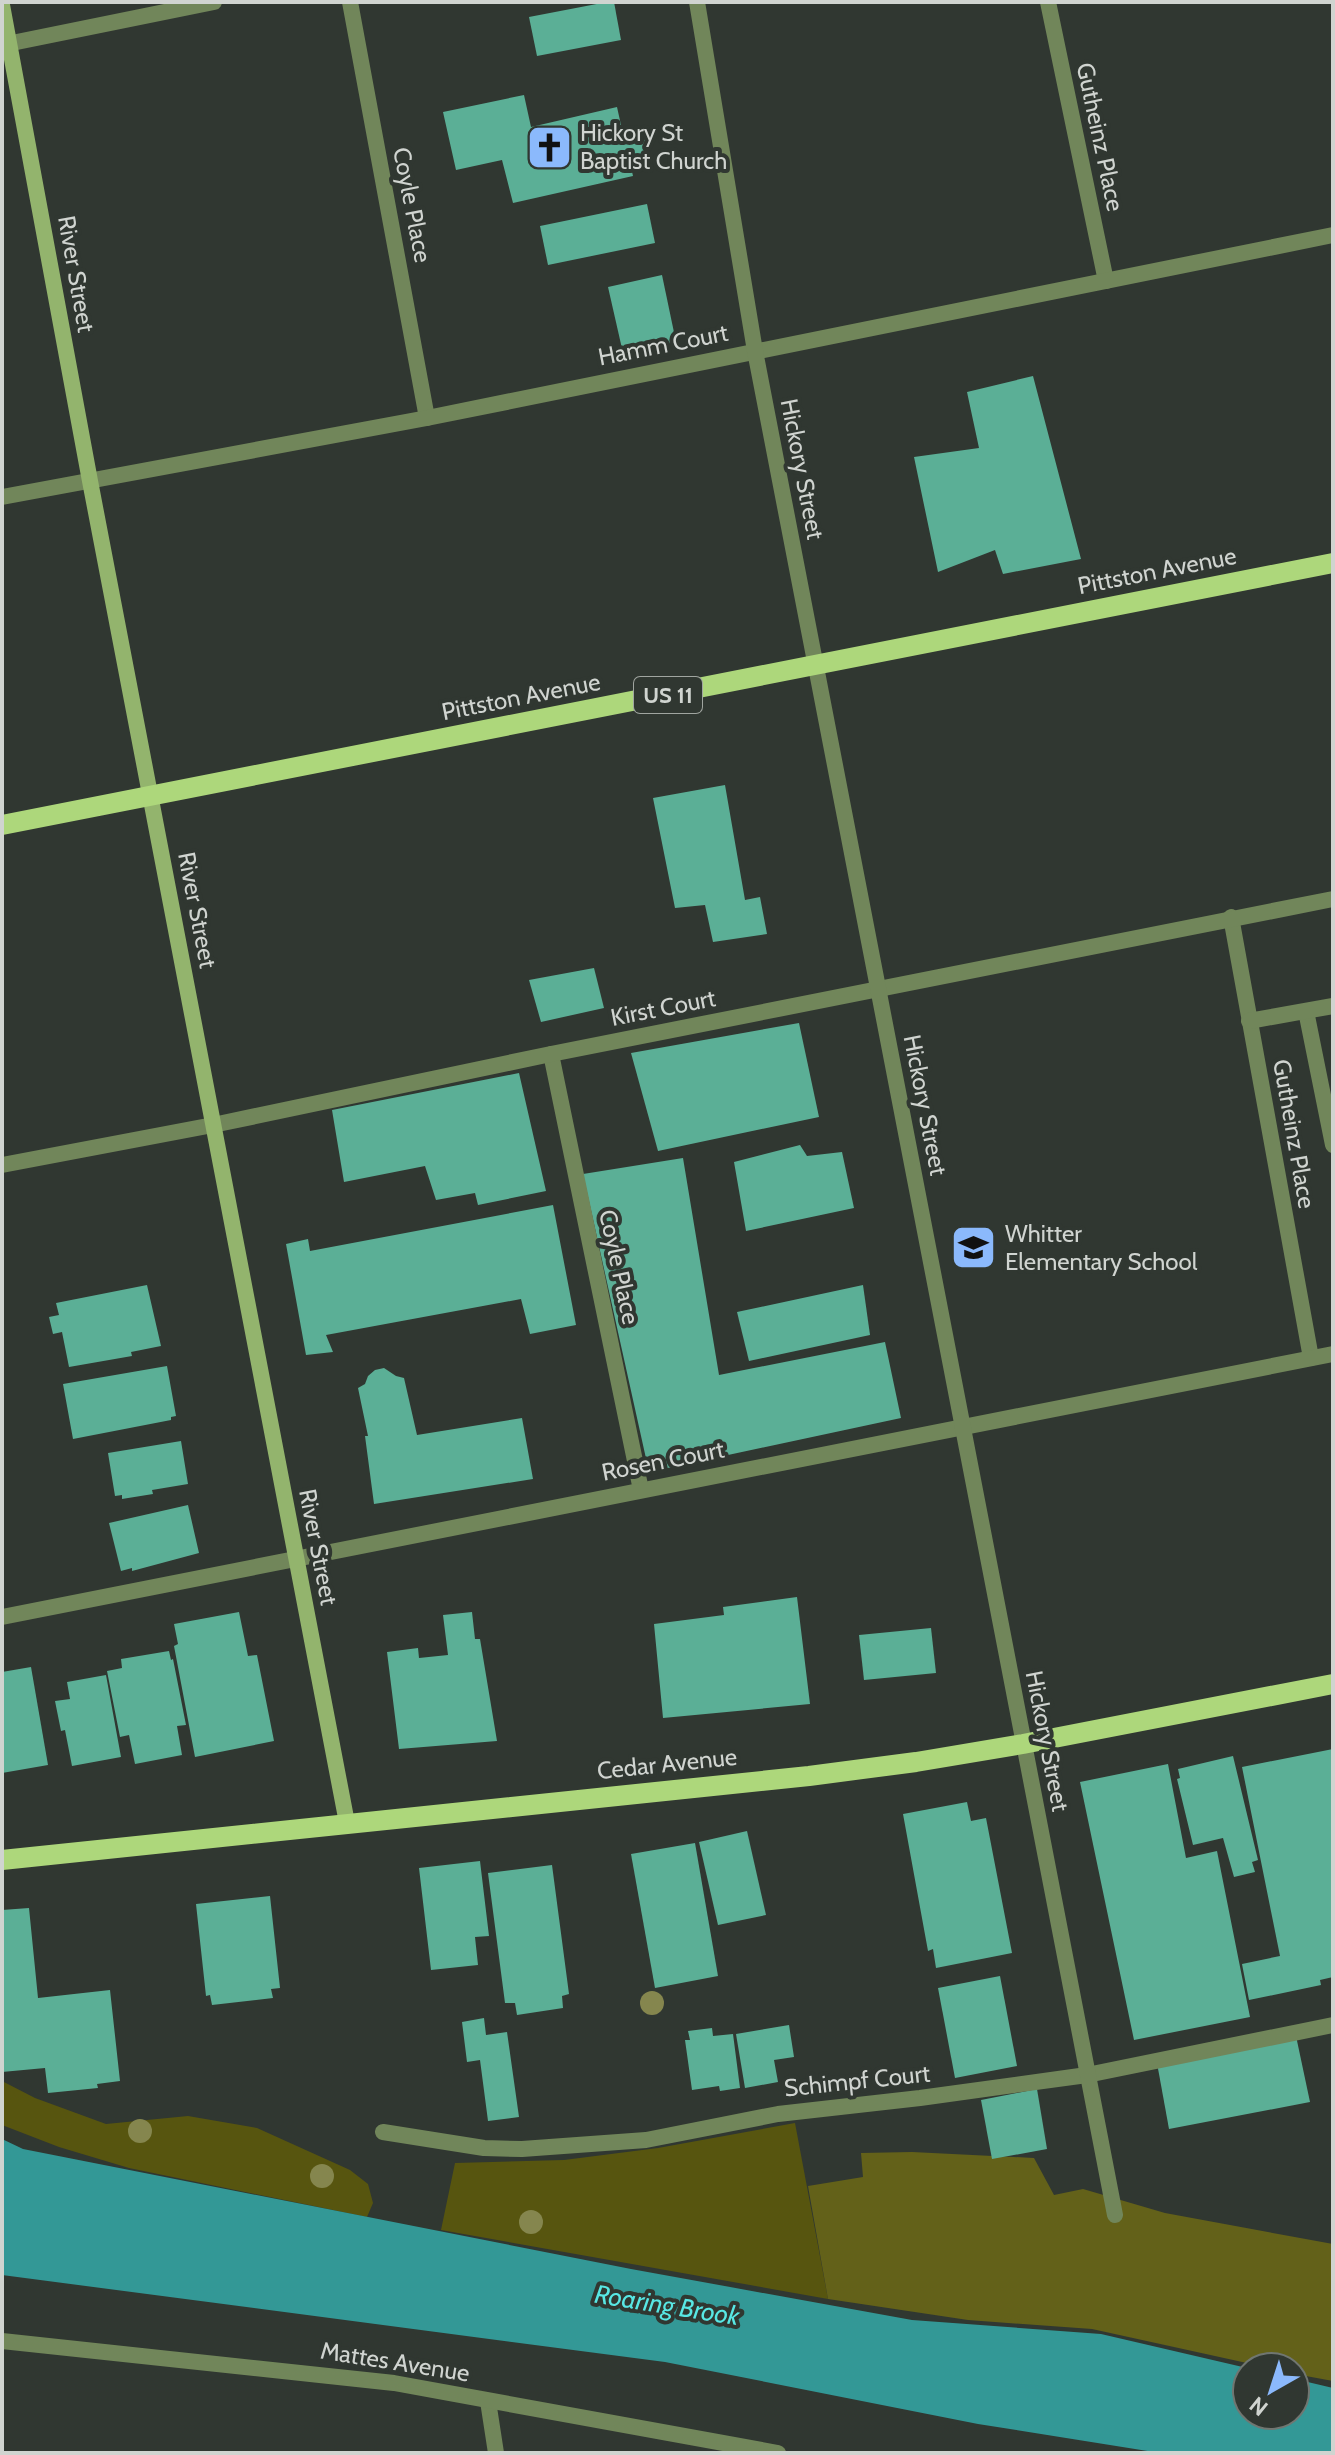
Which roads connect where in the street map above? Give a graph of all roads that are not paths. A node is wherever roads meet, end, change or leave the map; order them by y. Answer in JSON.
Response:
{"nodes":[{"id":1,"x":214,"y":2,"type":"edge"},
{"id":2,"x":350,"y":2,"type":"edge"},
{"id":3,"x":697,"y":2,"type":"edge"},
{"id":4,"x":1048,"y":2,"type":"edge"},
{"id":5,"x":2,"y":5,"type":"edge"},
{"id":6,"x":6,"y":44,"type":"edge"},
{"id":7,"x":1333,"y":235,"type":"edge"},
{"id":8,"x":1106,"y":281,"type":"junction"},
{"id":9,"x":755,"y":351,"type":"junction"},
{"id":10,"x":427,"y":418,"type":"junction"},
{"id":11,"x":90,"y":481,"type":"junction"},
{"id":12,"x":2,"y":497,"type":"edge"},
{"id":13,"x":1333,"y":563,"type":"edge"},
{"id":14,"x":815,"y":666,"type":"junction"},
{"id":15,"x":150,"y":795,"type":"junction"},
{"id":16,"x":2,"y":825,"type":"edge"},
{"id":17,"x":1333,"y":899,"type":"edge"},
{"id":18,"x":1231,"y":917,"type":"junction"},
{"id":19,"x":878,"y":991,"type":"junction"},
{"id":20,"x":1333,"y":1006,"type":"edge"},
{"id":21,"x":1306,"y":1011,"type":"junction"},
{"id":22,"x":1249,"y":1021,"type":"junction"},
{"id":23,"x":551,"y":1054,"type":"junction"},
{"id":24,"x":213,"y":1125,"type":"junction"},
{"id":25,"x":1333,"y":1145,"type":"edge"},
{"id":26,"x":2,"y":1165,"type":"edge"},
{"id":27,"x":1333,"y":1354,"type":"edge"},
{"id":28,"x":1311,"y":1358,"type":"junction"},
{"id":29,"x":962,"y":1428,"type":"junction"},
{"id":30,"x":641,"y":1490,"type":"junction"},
{"id":31,"x":296,"y":1557,"type":"junction"},
{"id":32,"x":2,"y":1617,"type":"edge"},
{"id":33,"x":1333,"y":1684,"type":"edge"},
{"id":34,"x":1023,"y":1744,"type":"junction"},
{"id":35,"x":347,"y":1823,"type":"junction"},
{"id":36,"x":2,"y":1860,"type":"edge"},
{"id":37,"x":1333,"y":2025,"type":"edge"},
{"id":38,"x":1087,"y":2075,"type":"junction"},
{"id":39,"x":383,"y":2132,"type":"dead end"},
{"id":40,"x":1115,"y":2215,"type":"dead end"},
{"id":41,"x":2,"y":2341,"type":"edge"},
{"id":42,"x":488,"y":2401,"type":"junction"},
{"id":43,"x":496,"y":2453,"type":"edge"},
{"id":44,"x":778,"y":2453,"type":"edge"}],
"edges":[{"from":1,"to":6,"type":"street"},
{"from":2,"to":10,"type":"street","name":"Coyle Place"},
{"from":3,"to":9,"type":"street","name":"Hickory Street"},
{"from":4,"to":8,"type":"street","name":"Gutheinz Place"},
{"from":5,"to":6,"type":"main road","name":"River Street"},
{"from":6,"to":11,"type":"main road","name":"River Street"},
{"from":7,"to":8,"type":"street","name":"Hamm Court"},
{"from":8,"to":9,"type":"street","name":"Hamm Court"},
{"from":9,"to":10,"type":"street","name":"Hamm Court"},
{"from":9,"to":14,"type":"street","name":"Hickory Street"},
{"from":10,"to":11,"type":"street","name":"Hamm Court"},
{"from":11,"to":12,"type":"street","name":"Hamm Court"},
{"from":11,"to":15,"type":"main road","name":"River Street"},
{"from":13,"to":14,"type":"main road","name":"Pittston Avenue","number":"US 11"},
{"from":14,"to":15,"type":"main road","name":"Pittston Avenue","number":"US 11"},
{"from":14,"to":19,"type":"street","name":"Hickory Street"},
{"from":15,"to":16,"type":"main road","name":"Pittston Avenue","number":"US 11"},
{"from":15,"to":24,"type":"main road","name":"River Street"},
{"from":17,"to":18,"type":"street","name":"Kirst Court"},
{"from":18,"to":19,"type":"street","name":"Kirst Court"},
{"from":18,"to":22,"type":"street","name":"Gutheinz Place"},
{"from":19,"to":23,"type":"street","name":"Kirst Court"},
{"from":19,"to":29,"type":"street","name":"Hickory Street"},
{"from":20,"to":21,"type":"street"},
{"from":21,"to":22,"type":"street"},
{"from":21,"to":25,"type":"street"},
{"from":22,"to":28,"type":"street","name":"Gutheinz Place"},
{"from":23,"to":24,"type":"street","name":"Kirst Court"},
{"from":23,"to":30,"type":"street","name":"Coyle Place"},
{"from":24,"to":26,"type":"street","name":"Kirst Court"},
{"from":24,"to":31,"type":"main road","name":"River Street"},
{"from":27,"to":28,"type":"street","name":"Rosen Court"},
{"from":28,"to":29,"type":"street","name":"Rosen Court"},
{"from":29,"to":30,"type":"street","name":"Rosen Court"},
{"from":29,"to":34,"type":"street","name":"Hickory Street"},
{"from":30,"to":31,"type":"street","name":"Rosen Court"},
{"from":31,"to":32,"type":"street","name":"Rosen Court"},
{"from":31,"to":35,"type":"main road","name":"River Street"},
{"from":33,"to":34,"type":"main road","name":"Cedar Avenue"},
{"from":34,"to":35,"type":"main road","name":"Cedar Avenue"},
{"from":34,"to":38,"type":"street","name":"Hickory Street"},
{"from":35,"to":36,"type":"main road","name":"Cedar Avenue"},
{"from":37,"to":38,"type":"street","name":"Schimpf Court"},
{"from":38,"to":39,"type":"street","name":"Schimpf Court"},
{"from":38,"to":40,"type":"street","name":"Hickory Street"},
{"from":41,"to":42,"type":"street","name":"Mattes Avenue"},
{"from":42,"to":43,"type":"street"},
{"from":42,"to":44,"type":"street","name":"Mattes Avenue"}]}
